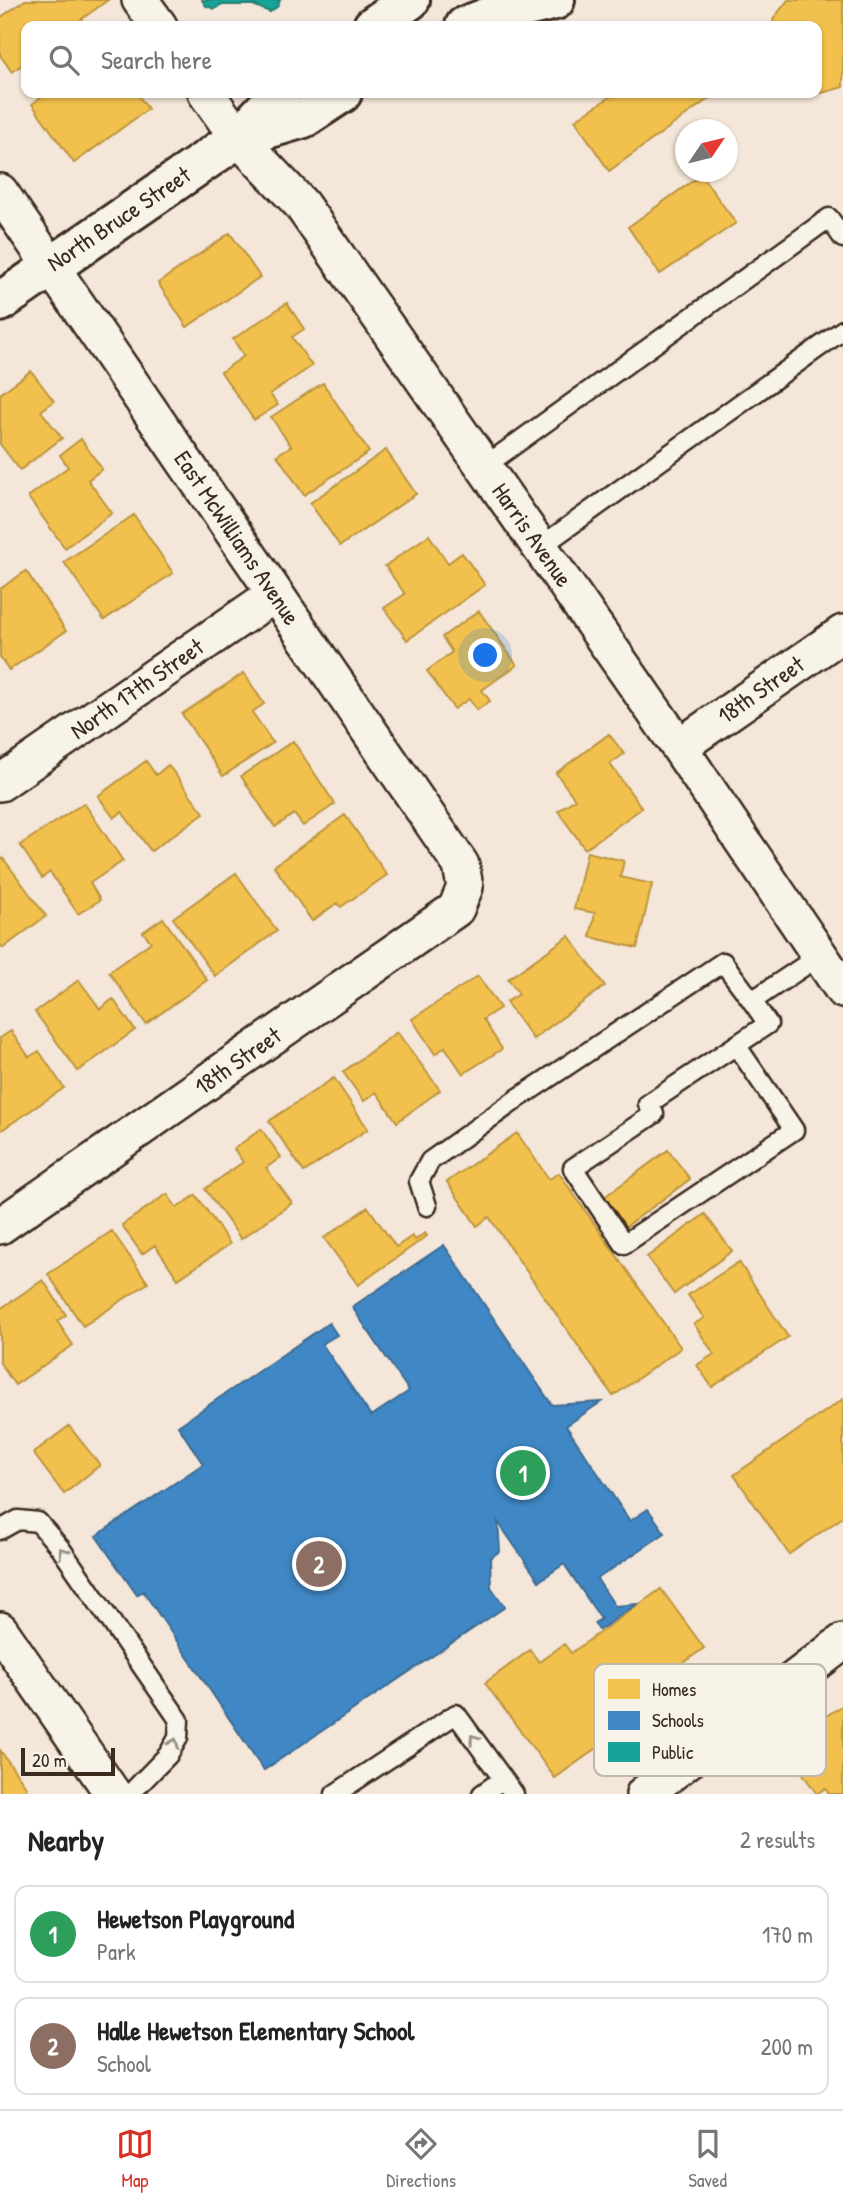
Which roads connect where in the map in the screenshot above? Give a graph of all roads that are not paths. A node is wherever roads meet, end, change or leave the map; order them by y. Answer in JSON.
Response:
{"nodes":[{"id":1,"x":140,"y":0,"type":"edge"},
{"id":2,"x":555,"y":0,"type":"edge"},
{"id":3,"x":408,"y":1,"type":"edge"},
{"id":4,"x":155,"y":21,"type":"edge"},
{"id":5,"x":380,"y":21,"type":"edge"},
{"id":6,"x":478,"y":21,"type":"edge"},
{"id":7,"x":210,"y":98,"type":"edge"},
{"id":8,"x":275,"y":98,"type":"edge"},
{"id":9,"x":334,"y":98,"type":"edge"},
{"id":10,"x":238,"y":138,"type":"junction"},
{"id":11,"x":0,"y":192,"type":"edge"},
{"id":12,"x":843,"y":238,"type":"edge"},
{"id":13,"x":51,"y":265,"type":"junction"},
{"id":14,"x":0,"y":302,"type":"edge"},
{"id":15,"x":843,"y":330,"type":"edge"},
{"id":16,"x":485,"y":466,"type":"junction"},
{"id":17,"x":540,"y":547,"type":"junction"},
{"id":18,"x":275,"y":594,"type":"junction"},
{"id":19,"x":843,"y":633,"type":"edge"},
{"id":20,"x":678,"y":747,"type":"junction"},
{"id":21,"x":0,"y":783,"type":"edge"},
{"id":22,"x":466,"y":887,"type":"joint"},
{"id":23,"x":819,"y":956,"type":"junction"},
{"id":24,"x":843,"y":990,"type":"edge"},
{"id":25,"x":752,"y":1000,"type":"junction"},
{"id":26,"x":736,"y":1045,"type":"junction"},
{"id":27,"x":427,"y":1206,"type":"dead end"},
{"id":28,"x":0,"y":1226,"type":"edge"},
{"id":29,"x":0,"y":1530,"type":"edge"},
{"id":30,"x":0,"y":1630,"type":"edge"},
{"id":31,"x":843,"y":1642,"type":"edge"},
{"id":32,"x":814,"y":1664,"type":"edge"},
{"id":33,"x":668,"y":1776,"type":"edge"},
{"id":34,"x":503,"y":1779,"type":"junction"},
{"id":35,"x":113,"y":1794,"type":"edge"},
{"id":36,"x":130,"y":1794,"type":"edge"},
{"id":37,"x":335,"y":1794,"type":"edge"},
{"id":38,"x":482,"y":1794,"type":"edge"},
{"id":39,"x":513,"y":1794,"type":"edge"},
{"id":40,"x":644,"y":1794,"type":"edge"}],
"edges":[{"from":1,"to":4,"type":"street"},
{"from":2,"to":6,"type":"street"},
{"from":3,"to":5,"type":"street"},
{"from":7,"to":10,"type":"street","name":"Harris Avenue"},
{"from":8,"to":10,"type":"street","name":"North Bruce Street"},
{"from":9,"to":10,"type":"street","name":"North Bruce Street"},
{"from":10,"to":13,"type":"street","name":"North Bruce Street"},
{"from":10,"to":16,"type":"street","name":"Harris Avenue"},
{"from":11,"to":13,"type":"street","name":"East McWilliams Avenue"},
{"from":12,"to":16,"type":"lane"},
{"from":13,"to":14,"type":"street","name":"North Bruce Street"},
{"from":13,"to":18,"type":"street","name":"East McWilliams Avenue"},
{"from":15,"to":17,"type":"lane"},
{"from":16,"to":17,"type":"street","name":"Harris Avenue"},
{"from":17,"to":20,"type":"street","name":"Harris Avenue"},
{"from":18,"to":21,"type":"street","name":"North 17th Street"},
{"from":18,"to":22,"type":"street","name":"East McWilliams Avenue"},
{"from":19,"to":20,"type":"street","name":"18th Street"},
{"from":20,"to":23,"type":"street","name":"Harris Avenue"},
{"from":22,"to":28,"type":"street","name":"18th Street"},
{"from":23,"to":24,"type":"street","name":"Harris Avenue"},
{"from":23,"to":25,"type":"lane"},
{"from":25,"to":26,"type":"lane"},
{"from":25,"to":27,"type":"lane"},
{"from":26,"to":26,"type":"lane"},
{"from":36,"to":29,"type":"lane","one_way":true},
{"from":30,"to":35,"type":"street"},
{"from":31,"to":32,"type":"street"},
{"from":33,"to":40,"type":"street"},
{"from":34,"to":37,"type":"lane","one_way":true},
{"from":34,"to":38,"type":"lane"},
{"from":34,"to":39,"type":"lane"}]}
